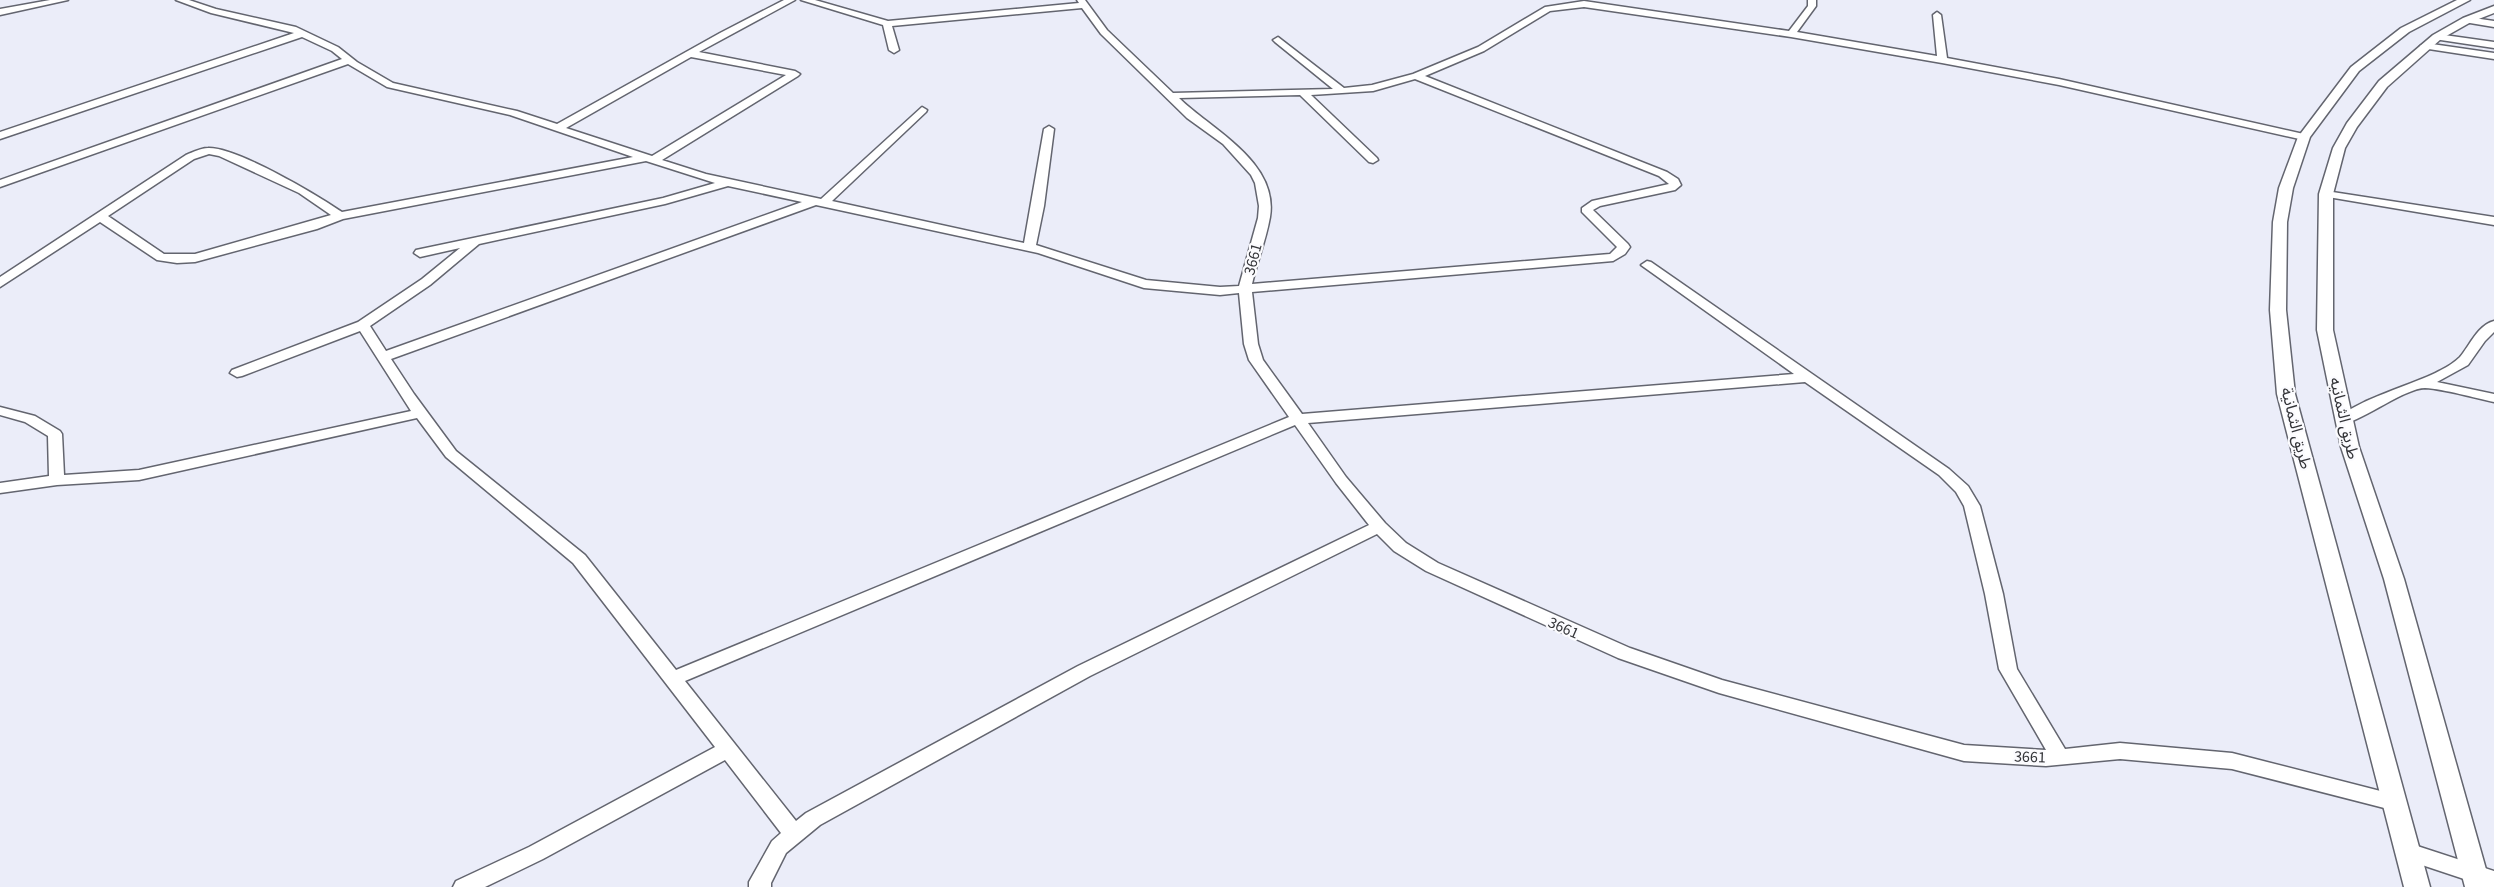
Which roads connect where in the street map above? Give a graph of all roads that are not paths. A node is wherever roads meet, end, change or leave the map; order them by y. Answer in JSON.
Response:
{"nodes":[{"id":1,"x":64,"y":0,"type":"edge"},
{"id":2,"x":180,"y":0,"type":"edge"},
{"id":3,"x":791,"y":0,"type":"edge"},
{"id":4,"x":805,"y":0,"type":"edge"},
{"id":5,"x":1812,"y":0,"type":"edge"},
{"id":6,"x":2465,"y":0,"type":"edge"},
{"id":7,"x":1082,"y":2,"type":"edge"},
{"id":8,"x":2494,"y":9,"type":"edge"},
{"id":9,"x":0,"y":12,"type":"edge"},
{"id":10,"x":1937,"y":15,"type":"dead end"},
{"id":11,"x":2467,"y":20,"type":"junction"},
{"id":12,"x":887,"y":24,"type":"junction"},
{"id":13,"x":2494,"y":24,"type":"edge"},
{"id":14,"x":303,"y":33,"type":"junction"},
{"id":15,"x":1791,"y":34,"type":"junction"},
{"id":16,"x":1278,"y":40,"type":"dead end"},
{"id":17,"x":2431,"y":41,"type":"junction"},
{"id":18,"x":2494,"y":45,"type":"edge"},
{"id":19,"x":894,"y":50,"type":"dead end"},
{"id":20,"x":692,"y":54,"type":"junction"},
{"id":21,"x":2494,"y":56,"type":"edge"},
{"id":22,"x":349,"y":60,"type":"junction"},
{"id":23,"x":1942,"y":60,"type":"junction"},
{"id":24,"x":1416,"y":76,"type":"junction"},
{"id":25,"x":1342,"y":92,"type":"junction"},
{"id":26,"x":1303,"y":93,"type":"junction"},
{"id":27,"x":1173,"y":96,"type":"junction"},
{"id":28,"x":922,"y":111,"type":"dead end"},
{"id":29,"x":558,"y":128,"type":"junction"},
{"id":30,"x":1049,"y":129,"type":"dead end"},
{"id":31,"x":0,"y":136,"type":"edge"},
{"id":32,"x":2304,"y":137,"type":"junction"},
{"id":33,"x":649,"y":160,"type":"junction"},
{"id":34,"x":1373,"y":160,"type":"dead end"},
{"id":35,"x":727,"y":183,"type":"junction"},
{"id":36,"x":0,"y":184,"type":"edge"},
{"id":37,"x":2326,"y":194,"type":"junction"},
{"id":38,"x":818,"y":203,"type":"junction"},
{"id":39,"x":340,"y":216,"type":"junction"},
{"id":40,"x":98,"y":218,"type":"junction"},
{"id":41,"x":2494,"y":221,"type":"edge"},
{"id":42,"x":476,"y":241,"type":"junction"},
{"id":43,"x":1029,"y":248,"type":"junction"},
{"id":44,"x":420,"y":253,"type":"dead end"},
{"id":45,"x":1647,"y":265,"type":"dead end"},
{"id":46,"x":0,"y":283,"type":"edge"},
{"id":47,"x":1245,"y":288,"type":"junction"},
{"id":48,"x":363,"y":325,"type":"junction"},
{"id":49,"x":2494,"y":325,"type":"edge"},
{"id":50,"x":383,"y":357,"type":"junction"},
{"id":51,"x":237,"y":373,"type":"dead end"},
{"id":52,"x":1809,"y":377,"type":"junction"},
{"id":53,"x":2424,"y":384,"type":"junction"},
{"id":54,"x":2494,"y":398,"type":"edge"},
{"id":55,"x":0,"y":411,"type":"edge"},
{"id":56,"x":420,"y":413,"type":"junction"},
{"id":57,"x":1298,"y":419,"type":"junction"},
{"id":58,"x":2344,"y":420,"type":"junction"},
{"id":59,"x":57,"y":480,"type":"junction"},
{"id":60,"x":0,"y":488,"type":"edge"},
{"id":61,"x":1379,"y":527,"type":"junction"},
{"id":62,"x":673,"y":679,"type":"junction"},
{"id":63,"x":728,"y":749,"type":"junction"},
{"id":64,"x":2059,"y":756,"type":"junction"},
{"id":65,"x":2396,"y":803,"type":"junction"},
{"id":66,"x":794,"y":834,"type":"junction"},
{"id":67,"x":2408,"y":852,"type":"junction"},
{"id":68,"x":2475,"y":879,"type":"edge"},
{"id":69,"x":2494,"y":880,"type":"edge"},
{"id":70,"x":464,"y":887,"type":"edge"},
{"id":71,"x":760,"y":887,"type":"edge"},
{"id":72,"x":2417,"y":887,"type":"edge"}],
"edges":[{"from":1,"to":9,"type":"street"},
{"from":2,"to":14,"type":"street"},
{"from":3,"to":20,"type":"street"},
{"from":4,"to":12,"type":"street"},
{"from":5,"to":15,"type":"street"},
{"from":6,"to":32,"type":"street","name":"طريق الثمانية"},
{"from":7,"to":12,"type":"street"},
{"from":7,"to":27,"type":"street","name":"3661"},
{"from":8,"to":11,"type":"street","name":"طريق الثمانيه"},
{"from":10,"to":23,"type":"street"},
{"from":11,"to":13,"type":"street"},
{"from":11,"to":17,"type":"street","name":"طريق الثمانيه"},
{"from":12,"to":19,"type":"street"},
{"from":14,"to":22,"type":"street"},
{"from":14,"to":31,"type":"street"},
{"from":15,"to":23,"type":"street"},
{"from":15,"to":24,"type":"street"},
{"from":16,"to":25,"type":"street"},
{"from":17,"to":18,"type":"street"},
{"from":17,"to":21,"type":"street"},
{"from":17,"to":37,"type":"street","name":"طريق الثمانيه"},
{"from":20,"to":29,"type":"street"},
{"from":20,"to":33,"type":"street"},
{"from":22,"to":29,"type":"street"},
{"from":22,"to":36,"type":"street"},
{"from":23,"to":32,"type":"street"},
{"from":24,"to":25,"type":"street"},
{"from":24,"to":47,"type":"street"},
{"from":25,"to":26,"type":"street"},
{"from":26,"to":27,"type":"street"},
{"from":26,"to":34,"type":"street"},
{"from":27,"to":47,"type":"street","name":"3661"},
{"from":28,"to":38,"type":"street"},
{"from":29,"to":33,"type":"street"},
{"from":30,"to":43,"type":"street"},
{"from":32,"to":65,"type":"street","name":"طريق الثمانية"},
{"from":33,"to":35,"type":"street"},
{"from":33,"to":39,"type":"street"},
{"from":35,"to":38,"type":"street"},
{"from":35,"to":42,"type":"street"},
{"from":37,"to":41,"type":"street"},
{"from":37,"to":58,"type":"street","name":"طريق الثمانيه"},
{"from":38,"to":43,"type":"street"},
{"from":38,"to":50,"type":"street"},
{"from":39,"to":40,"type":"street"},
{"from":39,"to":40,"type":"street"},
{"from":40,"to":46,"type":"street"},
{"from":42,"to":44,"type":"street"},
{"from":42,"to":48,"type":"street"},
{"from":43,"to":47,"type":"street"},
{"from":45,"to":52,"type":"street"},
{"from":47,"to":57,"type":"street","name":"3661"},
{"from":48,"to":50,"type":"street"},
{"from":48,"to":51,"type":"street"},
{"from":49,"to":53,"type":"street"},
{"from":50,"to":56,"type":"street"},
{"from":52,"to":57,"type":"street"},
{"from":52,"to":64,"type":"street"},
{"from":53,"to":54,"type":"street"},
{"from":53,"to":58,"type":"street"},
{"from":55,"to":59,"type":"street"},
{"from":56,"to":59,"type":"street"},
{"from":56,"to":62,"type":"street"},
{"from":57,"to":61,"type":"street","name":"3661"},
{"from":57,"to":62,"type":"street"},
{"from":58,"to":68,"type":"street","name":"طريق الثمانيه"},
{"from":59,"to":60,"type":"street"},
{"from":61,"to":64,"type":"street","name":"3661"},
{"from":61,"to":66,"type":"street"},
{"from":62,"to":63,"type":"street"},
{"from":63,"to":66,"type":"street"},
{"from":63,"to":70,"type":"street"},
{"from":64,"to":65,"type":"street","name":"3661"},
{"from":65,"to":67,"type":"street","name":"طريق الثمانية"},
{"from":66,"to":71,"type":"street"},
{"from":67,"to":68,"type":"street"},
{"from":67,"to":72,"type":"street","name":"طريق الثمانية"},
{"from":68,"to":69,"type":"street"}]}
